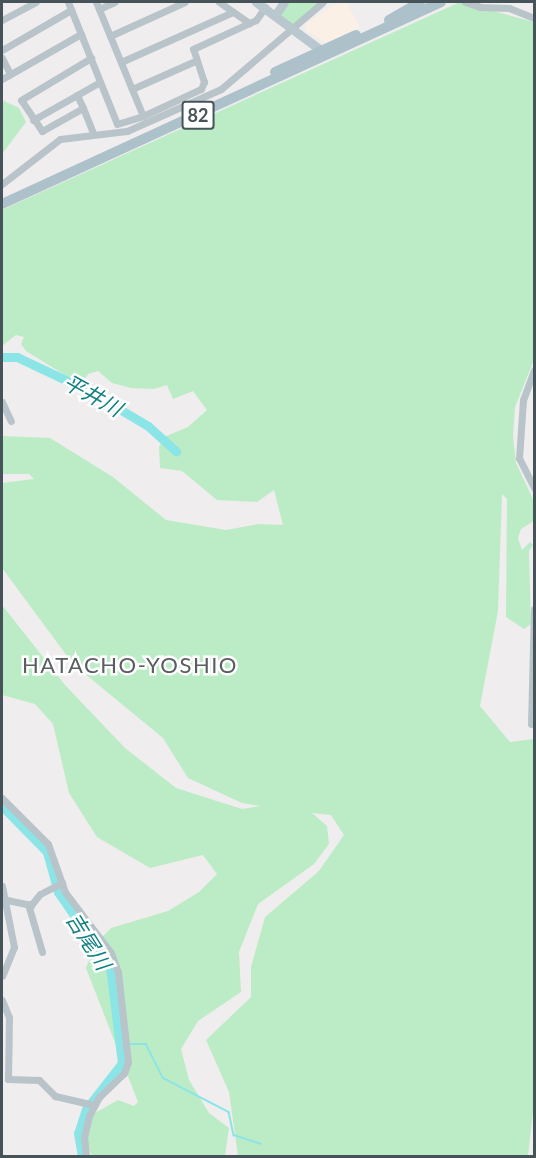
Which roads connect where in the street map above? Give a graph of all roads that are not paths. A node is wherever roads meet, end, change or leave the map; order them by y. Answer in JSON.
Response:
{"nodes":[{"id":1,"x":36,"y":2,"type":"edge"},
{"id":2,"x":68,"y":2,"type":"edge"},
{"id":3,"x":115,"y":2,"type":"edge"},
{"id":4,"x":184,"y":2,"type":"edge"},
{"id":5,"x":219,"y":2,"type":"edge"},
{"id":6,"x":284,"y":2,"type":"edge"},
{"id":7,"x":323,"y":2,"type":"edge"},
{"id":8,"x":420,"y":2,"type":"edge"},
{"id":9,"x":427,"y":2,"type":"edge"},
{"id":10,"x":441,"y":2,"type":"edge"},
{"id":11,"x":452,"y":2,"type":"edge"},
{"id":12,"x":465,"y":2,"type":"edge"},
{"id":13,"x":261,"y":4,"type":"edge"},
{"id":14,"x":98,"y":5,"type":"edge"},
{"id":15,"x":71,"y":10,"type":"junction"},
{"id":16,"x":233,"y":12,"type":"junction"},
{"id":17,"x":276,"y":14,"type":"junction"},
{"id":18,"x":534,"y":18,"type":"edge"},
{"id":19,"x":2,"y":20,"type":"edge"},
{"id":20,"x":249,"y":23,"type":"junction"},
{"id":21,"x":392,"y":23,"type":"junction"},
{"id":22,"x":293,"y":28,"type":"junction"},
{"id":23,"x":81,"y":34,"type":"junction"},
{"id":24,"x":110,"y":36,"type":"junction"},
{"id":25,"x":2,"y":50,"type":"edge"},
{"id":26,"x":326,"y":53,"type":"junction"},
{"id":27,"x":2,"y":58,"type":"edge"},
{"id":28,"x":91,"y":58,"type":"junction"},
{"id":29,"x":195,"y":61,"type":"junction"},
{"id":30,"x":121,"y":62,"type":"junction"},
{"id":31,"x":10,"y":74,"type":"junction"},
{"id":32,"x":2,"y":79,"type":"edge"},
{"id":33,"x":100,"y":82,"type":"junction"},
{"id":34,"x":132,"y":89,"type":"junction"},
{"id":35,"x":77,"y":95,"type":"junction"},
{"id":36,"x":83,"y":108,"type":"junction"},
{"id":37,"x":143,"y":116,"type":"junction"},
{"id":38,"x":33,"y":120,"type":"junction"},
{"id":39,"x":93,"y":133,"type":"junction"},
{"id":40,"x":2,"y":184,"type":"edge"},
{"id":41,"x":2,"y":196,"type":"edge"},
{"id":42,"x":2,"y":204,"type":"edge"},
{"id":43,"x":534,"y":370,"type":"edge"},
{"id":44,"x":2,"y":402,"type":"edge"},
{"id":45,"x":11,"y":422,"type":"dead end"},
{"id":46,"x":534,"y":488,"type":"edge"},
{"id":47,"x":534,"y":609,"type":"edge"},
{"id":48,"x":531,"y":724,"type":"dead end"},
{"id":49,"x":2,"y":798,"type":"edge"},
{"id":50,"x":62,"y":883,"type":"junction"},
{"id":51,"x":2,"y":886,"type":"edge"},
{"id":52,"x":7,"y":900,"type":"junction"},
{"id":53,"x":28,"y":904,"type":"junction"},
{"id":54,"x":42,"y":952,"type":"dead end"},
{"id":55,"x":2,"y":976,"type":"edge"},
{"id":56,"x":2,"y":1000,"type":"edge"},
{"id":57,"x":90,"y":1103,"type":"junction"},
{"id":58,"x":86,"y":1156,"type":"edge"}],
"edges":[{"from":1,"to":19,"type":"street"},
{"from":2,"to":15,"type":"street"},
{"from":3,"to":14,"type":"street"},
{"from":4,"to":24,"type":"street"},
{"from":5,"to":16,"type":"street"},
{"from":6,"to":17,"type":"street"},
{"from":7,"to":22,"type":"street"},
{"from":8,"to":21,"type":"main road"},
{"from":9,"to":21,"type":"main road","number":"82"},
{"from":10,"to":21,"type":"main road","number":"82"},
{"from":11,"to":21,"type":"main road"},
{"from":12,"to":18,"type":"street"},
{"from":13,"to":17,"type":"street"},
{"from":13,"to":20,"type":"street"},
{"from":14,"to":24,"type":"street"},
{"from":15,"to":23,"type":"street"},
{"from":15,"to":25,"type":"street"},
{"from":16,"to":20,"type":"street"},
{"from":16,"to":30,"type":"street"},
{"from":17,"to":22,"type":"street"},
{"from":20,"to":29,"type":"street"},
{"from":21,"to":26,"type":"main road","number":"82"},
{"from":22,"to":26,"type":"street"},
{"from":22,"to":39,"type":"street"},
{"from":23,"to":28,"type":"street"},
{"from":23,"to":31,"type":"street"},
{"from":24,"to":30,"type":"street"},
{"from":26,"to":41,"type":"main road","number":"82"},
{"from":26,"to":42,"type":"main road","number":"82"},
{"from":27,"to":31,"type":"street"},
{"from":28,"to":33,"type":"street"},
{"from":28,"to":38,"type":"street"},
{"from":29,"to":34,"type":"street"},
{"from":29,"to":37,"type":"street"},
{"from":30,"to":34,"type":"street"},
{"from":31,"to":32,"type":"street"},
{"from":33,"to":35,"type":"street"},
{"from":33,"to":37,"type":"street"},
{"from":34,"to":37,"type":"street"},
{"from":35,"to":36,"type":"street"},
{"from":35,"to":38,"type":"street"},
{"from":36,"to":38,"type":"street"},
{"from":36,"to":39,"type":"street"},
{"from":39,"to":40,"type":"street"},
{"from":43,"to":46,"type":"street"},
{"from":44,"to":45,"type":"street"},
{"from":47,"to":48,"type":"street"},
{"from":49,"to":50,"type":"street"},
{"from":50,"to":53,"type":"street"},
{"from":50,"to":57,"type":"street"},
{"from":51,"to":52,"type":"street"},
{"from":52,"to":53,"type":"street"},
{"from":52,"to":55,"type":"street"},
{"from":53,"to":54,"type":"street"},
{"from":56,"to":57,"type":"street"},
{"from":57,"to":58,"type":"street"}]}
